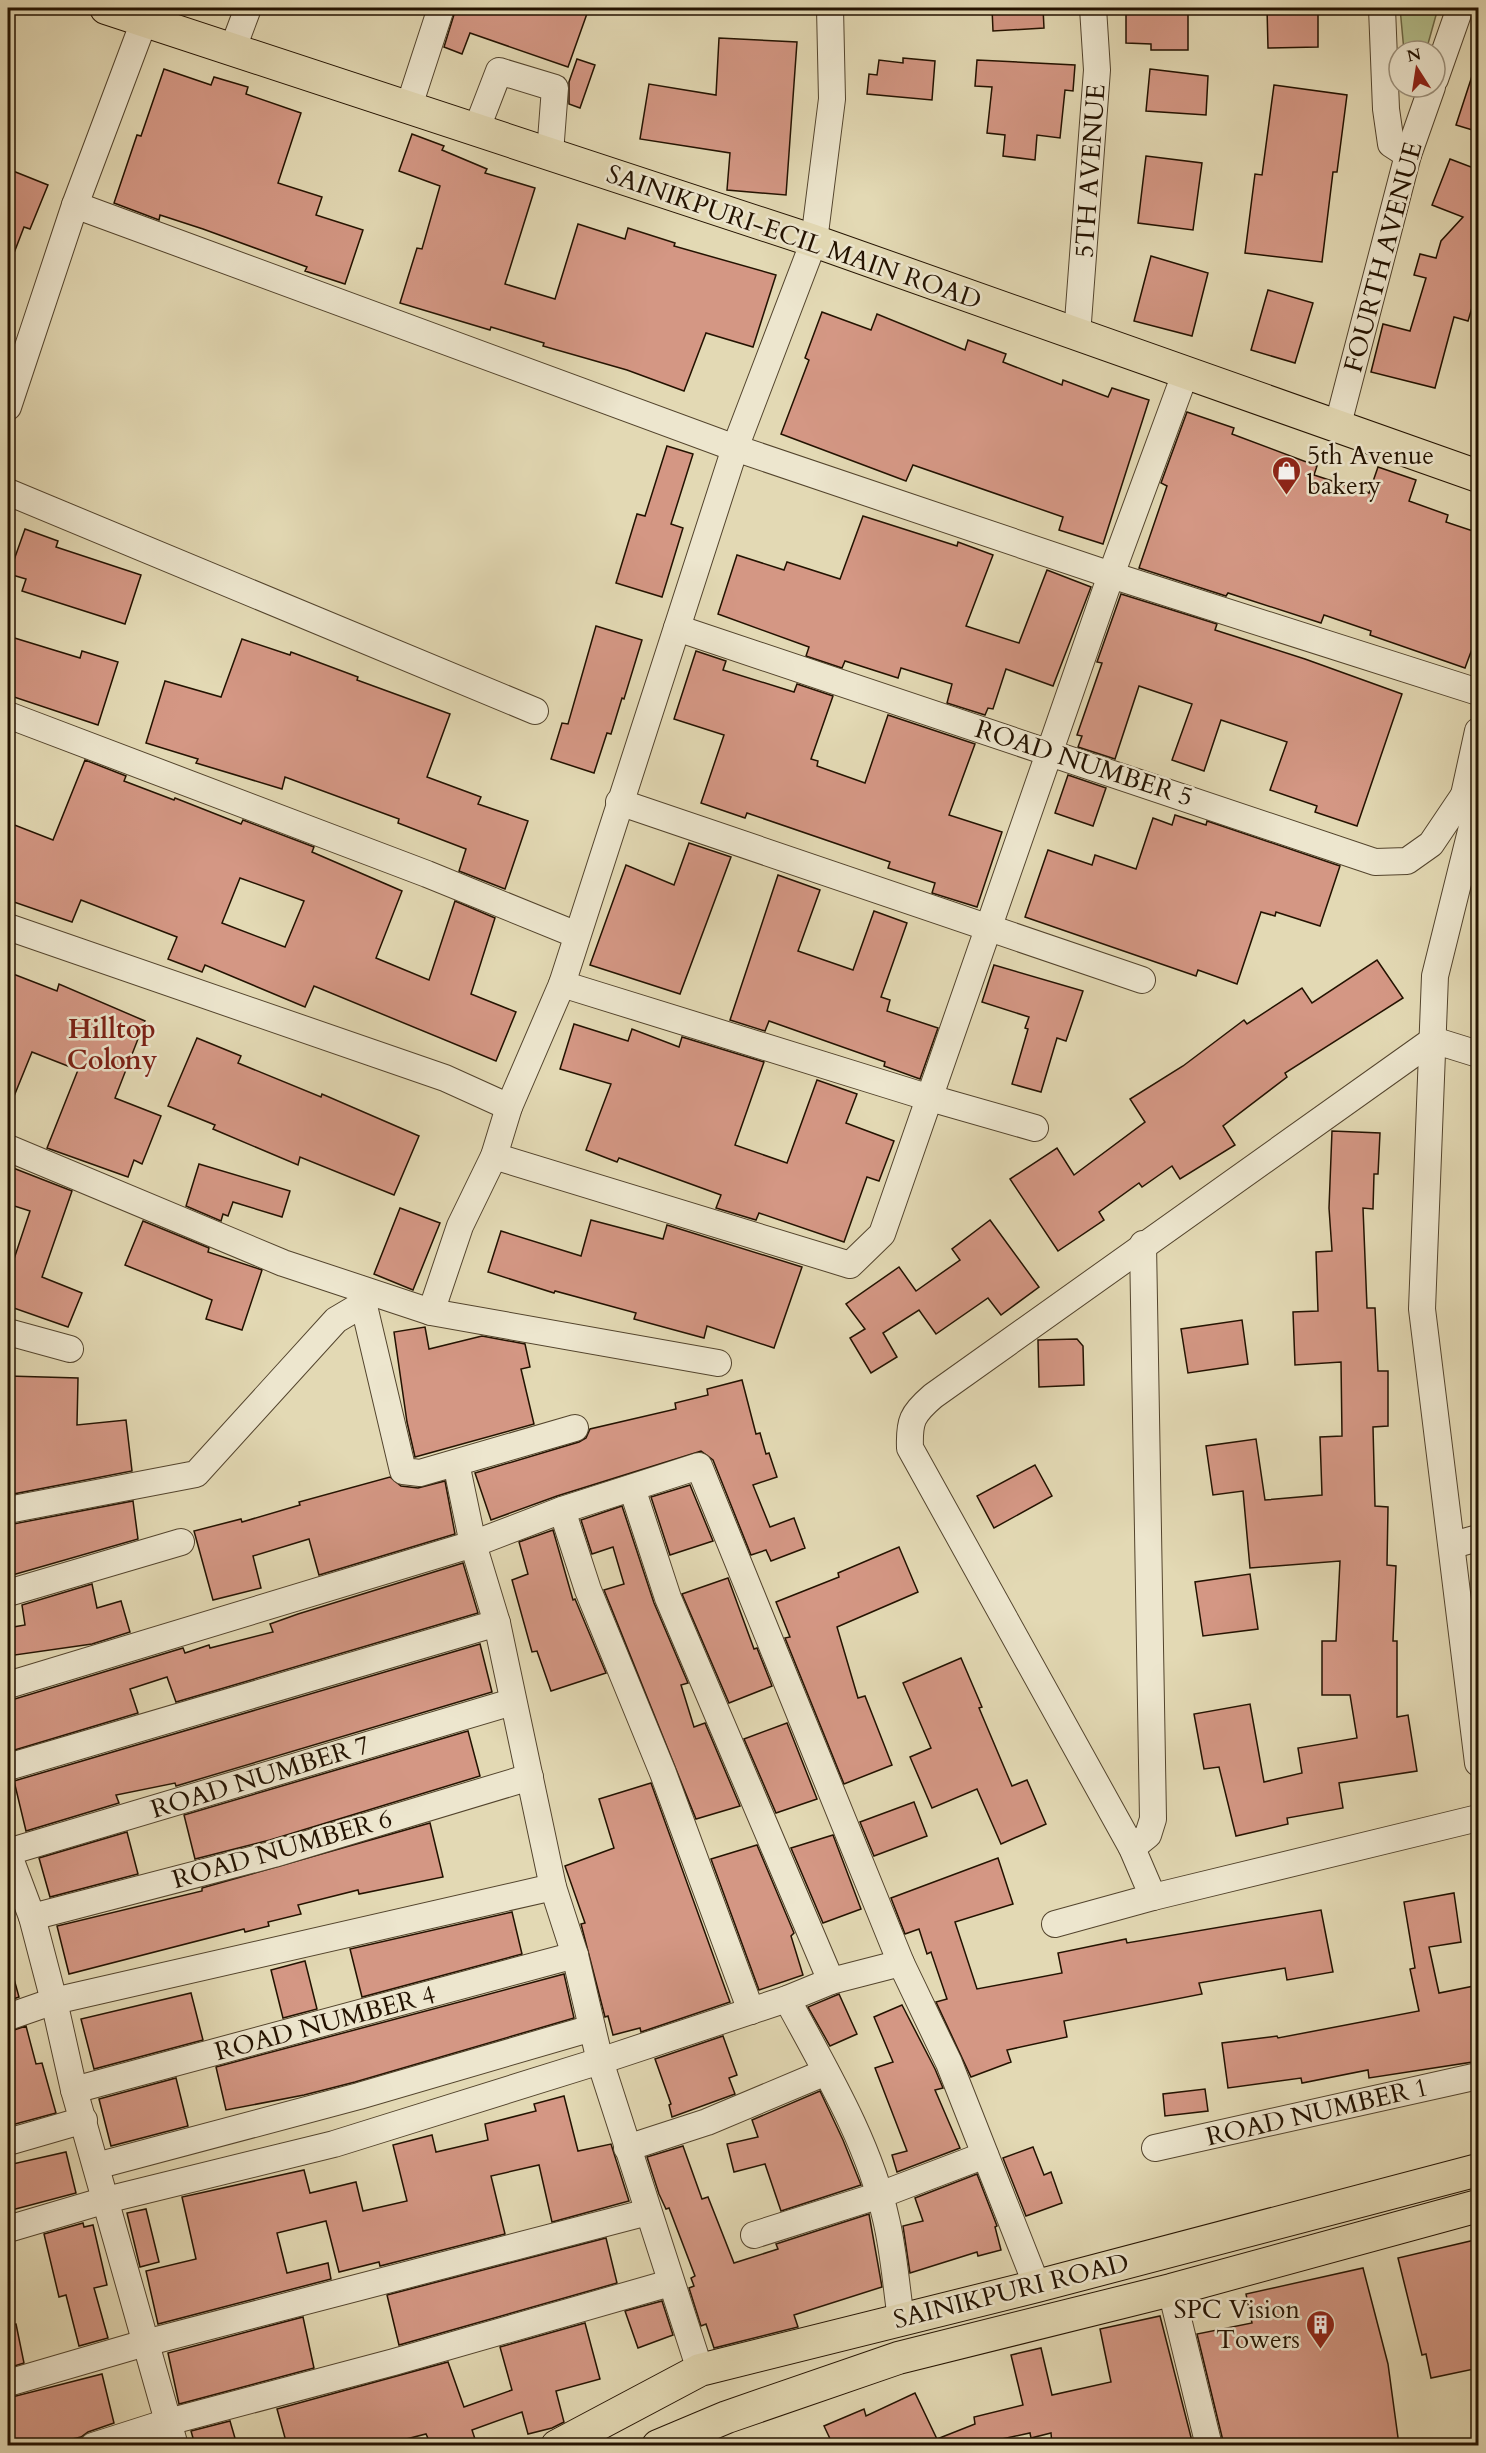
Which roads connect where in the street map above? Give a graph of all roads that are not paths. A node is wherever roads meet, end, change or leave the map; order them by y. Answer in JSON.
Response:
{"nodes":[{"id":1,"x":106,"y":8,"type":"edge"},
{"id":2,"x":248,"y":8,"type":"edge"},
{"id":3,"x":441,"y":8,"type":"edge"},
{"id":4,"x":830,"y":8,"type":"edge"},
{"id":5,"x":1093,"y":8,"type":"edge"},
{"id":6,"x":1382,"y":8,"type":"edge"},
{"id":7,"x":1460,"y":8,"type":"edge"},
{"id":8,"x":147,"y":14,"type":"edge"},
{"id":9,"x":1447,"y":45,"type":"edge"},
{"id":10,"x":233,"y":48,"type":"junction"},
{"id":11,"x":1428,"y":99,"type":"edge"},
{"id":12,"x":409,"y":106,"type":"junction"},
{"id":13,"x":477,"y":128,"type":"junction"},
{"id":14,"x":550,"y":153,"type":"junction"},
{"id":15,"x":1408,"y":155,"type":"junction"},
{"id":16,"x":75,"y":205,"type":"junction"},
{"id":17,"x":814,"y":242,"type":"junction"},
{"id":18,"x":1077,"y":335,"type":"junction"},
{"id":19,"x":1185,"y":374,"type":"junction"},
{"id":20,"x":8,"y":407,"type":"edge"},
{"id":21,"x":1337,"y":428,"type":"junction"},
{"id":22,"x":735,"y":448,"type":"junction"},
{"id":23,"x":1479,"y":476,"type":"edge"},
{"id":24,"x":8,"y":492,"type":"edge"},
{"id":25,"x":1111,"y":575,"type":"junction"},
{"id":26,"x":677,"y":628,"type":"junction"},
{"id":27,"x":1479,"y":692,"type":"edge"},
{"id":28,"x":535,"y":711,"type":"dead end"},
{"id":29,"x":8,"y":715,"type":"edge"},
{"id":30,"x":1479,"y":731,"type":"edge"},
{"id":31,"x":1049,"y":752,"type":"junction"},
{"id":32,"x":1464,"y":795,"type":"junction"},
{"id":33,"x":619,"y":802,"type":"junction"},
{"id":34,"x":1476,"y":818,"type":"edge"},
{"id":35,"x":8,"y":927,"type":"edge"},
{"id":36,"x":988,"y":928,"type":"junction"},
{"id":37,"x":577,"y":935,"type":"junction"},
{"id":38,"x":1142,"y":980,"type":"dead end"},
{"id":39,"x":562,"y":984,"type":"junction"},
{"id":40,"x":1433,"y":1040,"type":"junction"},
{"id":41,"x":1479,"y":1054,"type":"edge"},
{"id":42,"x":930,"y":1098,"type":"junction"},
{"id":43,"x":509,"y":1107,"type":"junction"},
{"id":44,"x":1035,"y":1128,"type":"dead end"},
{"id":45,"x":8,"y":1148,"type":"edge"},
{"id":46,"x":494,"y":1156,"type":"junction"},
{"id":47,"x":1143,"y":1244,"type":"junction"},
{"id":48,"x":361,"y":1296,"type":"junction"},
{"id":49,"x":430,"y":1312,"type":"junction"},
{"id":50,"x":8,"y":1332,"type":"edge"},
{"id":51,"x":70,"y":1349,"type":"dead end"},
{"id":52,"x":718,"y":1363,"type":"dead end"},
{"id":53,"x":575,"y":1428,"type":"dead end"},
{"id":54,"x":456,"y":1463,"type":"junction"},
{"id":55,"x":632,"y":1488,"type":"junction"},
{"id":56,"x":8,"y":1510,"type":"edge"},
{"id":57,"x":562,"y":1510,"type":"junction"},
{"id":58,"x":1479,"y":1538,"type":"edge"},
{"id":59,"x":181,"y":1542,"type":"dead end"},
{"id":60,"x":473,"y":1544,"type":"junction"},
{"id":61,"x":1453,"y":1545,"type":"junction"},
{"id":62,"x":8,"y":1593,"type":"edge"},
{"id":63,"x":496,"y":1623,"type":"junction"},
{"id":64,"x":8,"y":1685,"type":"edge"},
{"id":65,"x":512,"y":1702,"type":"junction"},
{"id":66,"x":1479,"y":1763,"type":"edge"},
{"id":67,"x":8,"y":1767,"type":"edge"},
{"id":68,"x":530,"y":1776,"type":"junction"},
{"id":69,"x":1479,"y":1818,"type":"edge"},
{"id":70,"x":1132,"y":1848,"type":"junction"},
{"id":71,"x":8,"y":1852,"type":"edge"},
{"id":72,"x":553,"y":1887,"type":"junction"},
{"id":73,"x":1153,"y":1897,"type":"junction"},
{"id":74,"x":32,"y":1917,"type":"junction"},
{"id":75,"x":1055,"y":1924,"type":"dead end"},
{"id":76,"x":575,"y":1955,"type":"junction"},
{"id":77,"x":901,"y":1963,"type":"junction"},
{"id":78,"x":831,"y":1981,"type":"junction"},
{"id":79,"x":787,"y":1999,"type":"junction"},
{"id":80,"x":54,"y":2001,"type":"junction"},
{"id":81,"x":751,"y":2011,"type":"junction"},
{"id":82,"x":8,"y":2017,"type":"edge"},
{"id":83,"x":592,"y":2028,"type":"junction"},
{"id":84,"x":600,"y":2061,"type":"junction"},
{"id":85,"x":826,"y":2072,"type":"junction"},
{"id":86,"x":1479,"y":2076,"type":"edge"},
{"id":87,"x":74,"y":2090,"type":"junction"},
{"id":88,"x":84,"y":2120,"type":"junction"},
{"id":89,"x":8,"y":2142,"type":"edge"},
{"id":90,"x":627,"y":2148,"type":"junction"},
{"id":91,"x":1155,"y":2148,"type":"dead end"},
{"id":92,"x":985,"y":2155,"type":"junction"},
{"id":93,"x":96,"y":2166,"type":"junction"},
{"id":94,"x":1479,"y":2170,"type":"edge"},
{"id":95,"x":880,"y":2195,"type":"junction"},
{"id":96,"x":106,"y":2200,"type":"junction"},
{"id":97,"x":1479,"y":2206,"type":"edge"},
{"id":98,"x":648,"y":2212,"type":"junction"},
{"id":99,"x":8,"y":2229,"type":"edge"},
{"id":100,"x":754,"y":2235,"type":"dead end"},
{"id":101,"x":670,"y":2283,"type":"junction"},
{"id":102,"x":1037,"y":2286,"type":"junction"},
{"id":103,"x":1171,"y":2290,"type":"junction"},
{"id":104,"x":900,"y":2319,"type":"junction"},
{"id":105,"x":145,"y":2343,"type":"junction"},
{"id":106,"x":700,"y":2370,"type":"junction"},
{"id":107,"x":8,"y":2383,"type":"edge"},
{"id":108,"x":172,"y":2434,"type":"edge"},
{"id":109,"x":93,"y":2445,"type":"edge"},
{"id":110,"x":557,"y":2445,"type":"edge"},
{"id":111,"x":658,"y":2445,"type":"edge"},
{"id":112,"x":1209,"y":2445,"type":"edge"}],
"edges":[{"from":1,"to":8,"type":"main road","name":"SAINIKPURI-ECIL MAIN ROAD"},
{"from":2,"to":10,"type":"street"},
{"from":3,"to":12,"type":"street"},
{"from":4,"to":17,"type":"street"},
{"from":5,"to":18,"type":"street","name":"5TH AVENUE"},
{"from":6,"to":15,"type":"street"},
{"from":7,"to":9,"type":"street"},
{"from":8,"to":10,"type":"main road","name":"SAINIKPURI-ECIL MAIN ROAD"},
{"from":8,"to":16,"type":"street"},
{"from":10,"to":12,"type":"main road","name":"SAINIKPURI-ECIL MAIN ROAD"},
{"from":11,"to":15,"type":"street","name":"FOURTH AVENUE"},
{"from":12,"to":13,"type":"main road","name":"SAINIKPURI-ECIL MAIN ROAD"},
{"from":13,"to":14,"type":"main road","name":"SAINIKPURI-ECIL MAIN ROAD"},
{"from":13,"to":14,"type":"street"},
{"from":14,"to":17,"type":"main road","name":"SAINIKPURI-ECIL MAIN ROAD"},
{"from":15,"to":21,"type":"street","name":"FOURTH AVENUE"},
{"from":16,"to":20,"type":"street"},
{"from":16,"to":22,"type":"street"},
{"from":17,"to":18,"type":"main road","name":"SAINIKPURI-ECIL MAIN ROAD"},
{"from":17,"to":22,"type":"street"},
{"from":18,"to":19,"type":"main road","name":"SAINIKPURI-ECIL MAIN ROAD"},
{"from":19,"to":21,"type":"main road","name":"SAINIKPURI-ECIL MAIN ROAD"},
{"from":19,"to":25,"type":"street"},
{"from":21,"to":23,"type":"main road","name":"SAINIKPURI-ECIL MAIN ROAD"},
{"from":22,"to":25,"type":"street"},
{"from":22,"to":26,"type":"street"},
{"from":24,"to":28,"type":"street"},
{"from":25,"to":27,"type":"street"},
{"from":25,"to":31,"type":"street"},
{"from":26,"to":31,"type":"street","name":"ROAD NUMBER 5"},
{"from":26,"to":33,"type":"street"},
{"from":29,"to":37,"type":"street"},
{"from":30,"to":32,"type":"street"},
{"from":31,"to":32,"type":"street","name":"ROAD NUMBER 5"},
{"from":31,"to":36,"type":"street"},
{"from":32,"to":34,"type":"street"},
{"from":33,"to":36,"type":"street"},
{"from":33,"to":37,"type":"street"},
{"from":34,"to":40,"type":"street"},
{"from":35,"to":43,"type":"street"},
{"from":36,"to":38,"type":"street"},
{"from":36,"to":42,"type":"street"},
{"from":37,"to":39,"type":"street"},
{"from":39,"to":42,"type":"street"},
{"from":39,"to":43,"type":"street"},
{"from":40,"to":41,"type":"street"},
{"from":40,"to":47,"type":"street"},
{"from":40,"to":61,"type":"street"},
{"from":42,"to":44,"type":"street"},
{"from":42,"to":46,"type":"street"},
{"from":43,"to":46,"type":"street"},
{"from":45,"to":48,"type":"street"},
{"from":46,"to":49,"type":"street"},
{"from":47,"to":70,"type":"street"},
{"from":47,"to":70,"type":"street"},
{"from":48,"to":49,"type":"street"},
{"from":48,"to":54,"type":"street"},
{"from":48,"to":56,"type":"street"},
{"from":49,"to":52,"type":"street"},
{"from":50,"to":51,"type":"street"},
{"from":53,"to":54,"type":"street"},
{"from":54,"to":60,"type":"street"},
{"from":55,"to":57,"type":"street"},
{"from":55,"to":77,"type":"street"},
{"from":55,"to":78,"type":"street"},
{"from":57,"to":60,"type":"street"},
{"from":57,"to":81,"type":"street"},
{"from":58,"to":61,"type":"street"},
{"from":59,"to":62,"type":"street"},
{"from":60,"to":63,"type":"street"},
{"from":60,"to":64,"type":"street"},
{"from":61,"to":66,"type":"street"},
{"from":63,"to":65,"type":"street"},
{"from":63,"to":67,"type":"street"},
{"from":65,"to":68,"type":"street"},
{"from":65,"to":71,"type":"street","name":"ROAD NUMBER 7"},
{"from":68,"to":72,"type":"street"},
{"from":68,"to":74,"type":"street","name":"ROAD NUMBER 6"},
{"from":69,"to":73,"type":"street"},
{"from":70,"to":73,"type":"street"},
{"from":71,"to":74,"type":"street"},
{"from":72,"to":76,"type":"street"},
{"from":72,"to":80,"type":"street"},
{"from":73,"to":75,"type":"street"},
{"from":74,"to":80,"type":"street"},
{"from":76,"to":83,"type":"street"},
{"from":76,"to":87,"type":"street","name":"ROAD NUMBER 4"},
{"from":77,"to":78,"type":"street"},
{"from":77,"to":92,"type":"street"},
{"from":78,"to":79,"type":"street"},
{"from":79,"to":81,"type":"street"},
{"from":79,"to":85,"type":"street"},
{"from":80,"to":82,"type":"street"},
{"from":80,"to":87,"type":"street"},
{"from":81,"to":84,"type":"street"},
{"from":83,"to":84,"type":"street"},
{"from":83,"to":93,"type":"street"},
{"from":84,"to":90,"type":"street"},
{"from":84,"to":96,"type":"street"},
{"from":85,"to":90,"type":"street"},
{"from":85,"to":95,"type":"street"},
{"from":86,"to":91,"type":"street","name":"ROAD NUMBER 1"},
{"from":87,"to":88,"type":"street"},
{"from":88,"to":89,"type":"street"},
{"from":88,"to":93,"type":"street"},
{"from":90,"to":98,"type":"street"},
{"from":92,"to":95,"type":"street"},
{"from":92,"to":102,"type":"street"},
{"from":93,"to":96,"type":"street"},
{"from":94,"to":102,"type":"main road","name":"SAINIKPURI ROAD"},
{"from":95,"to":100,"type":"street"},
{"from":95,"to":104,"type":"street"},
{"from":96,"to":99,"type":"street"},
{"from":96,"to":105,"type":"street"},
{"from":97,"to":103,"type":"main road","name":"SAINIKPURI ROAD"},
{"from":98,"to":101,"type":"street"},
{"from":98,"to":105,"type":"street"},
{"from":101,"to":106,"type":"street"},
{"from":101,"to":108,"type":"street"},
{"from":102,"to":104,"type":"main road","name":"SAINIKPURI ROAD"},
{"from":103,"to":111,"type":"main road","name":"SAINIKPURI ROAD"},
{"from":103,"to":112,"type":"street"},
{"from":104,"to":106,"type":"main road","name":"SAINIKPURI ROAD"},
{"from":105,"to":107,"type":"street"},
{"from":105,"to":108,"type":"street"},
{"from":106,"to":110,"type":"main road","name":"SAINIKPURI ROAD"},
{"from":108,"to":109,"type":"street"}]}
